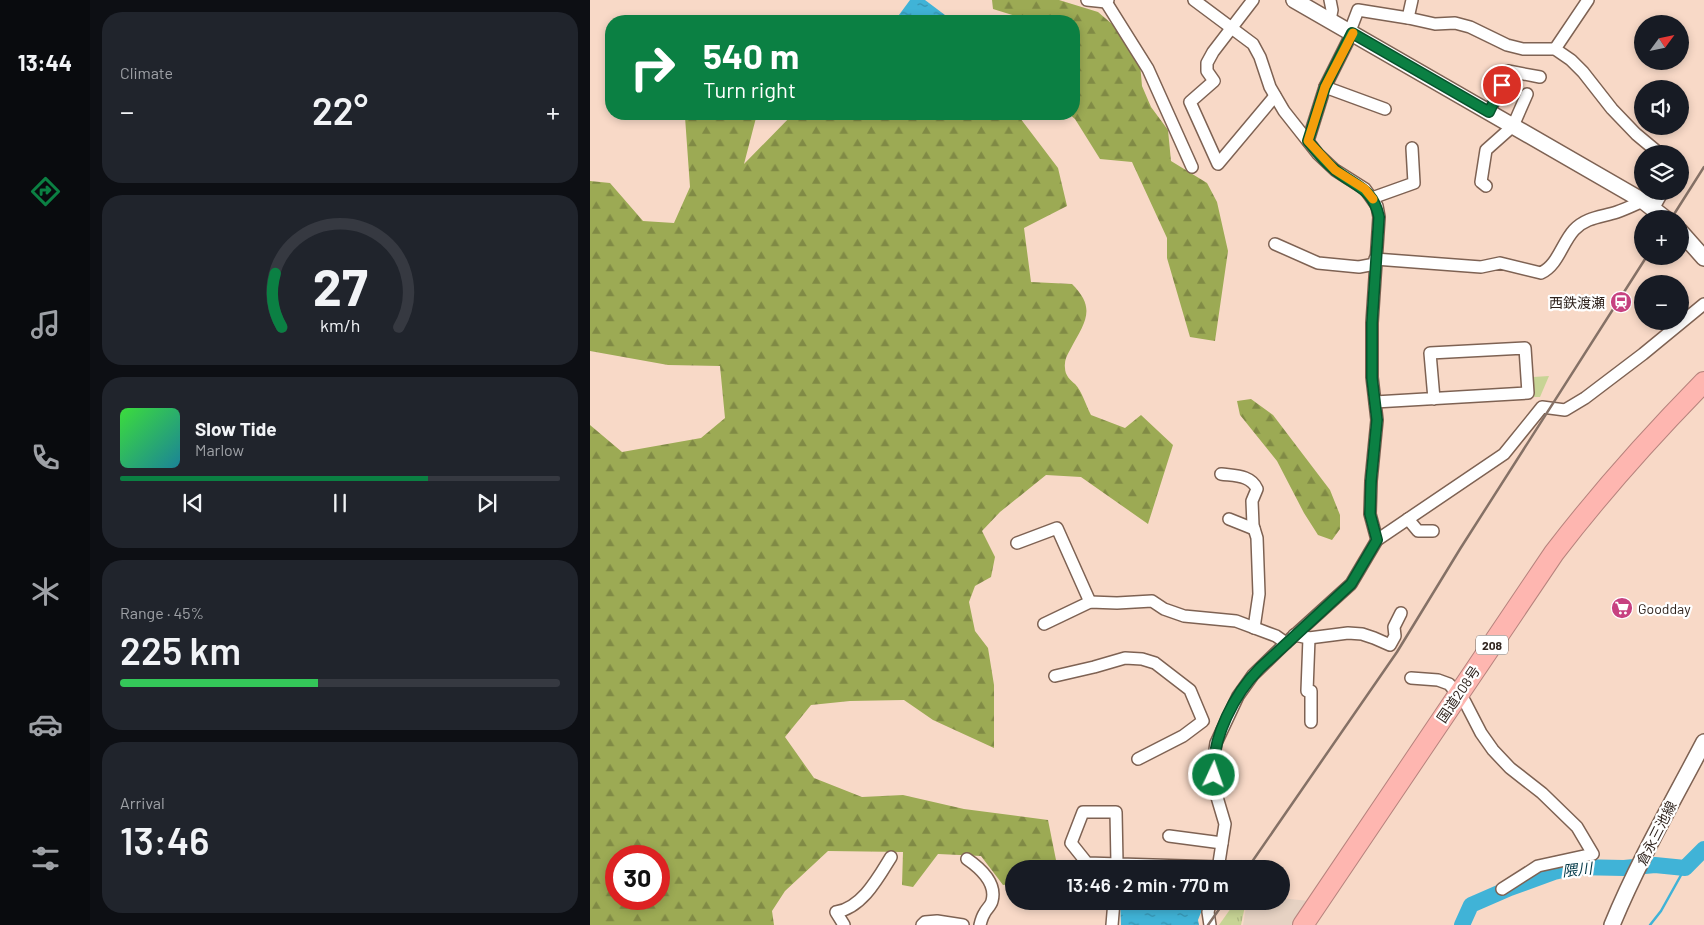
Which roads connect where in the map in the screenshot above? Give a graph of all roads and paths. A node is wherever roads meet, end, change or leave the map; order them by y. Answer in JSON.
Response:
{"nodes":[{"id":1,"x":1087,"y":0,"type":"edge"},
{"id":2,"x":1194,"y":0,"type":"edge"},
{"id":3,"x":1253,"y":0,"type":"edge"},
{"id":4,"x":1294,"y":0,"type":"edge"},
{"id":5,"x":1330,"y":0,"type":"edge"},
{"id":6,"x":1412,"y":0,"type":"edge"},
{"id":7,"x":1588,"y":0,"type":"edge"},
{"id":8,"x":1107,"y":1,"type":"edge"},
{"id":9,"x":1408,"y":18,"type":"junction"},
{"id":10,"x":1330,"y":20,"type":"junction"},
{"id":11,"x":1233,"y":27,"type":"junction"},
{"id":12,"x":1351,"y":32,"type":"junction"},
{"id":13,"x":1555,"y":50,"type":"junction"},
{"id":14,"x":1540,"y":77,"type":"dead end"},
{"id":15,"x":1325,"y":87,"type":"junction"},
{"id":16,"x":1527,"y":94,"type":"dead end"},
{"id":17,"x":1275,"y":96,"type":"junction"},
{"id":18,"x":1385,"y":109,"type":"dead end"},
{"id":19,"x":1489,"y":112,"type":"junction"},
{"id":20,"x":1513,"y":126,"type":"junction"},
{"id":21,"x":1308,"y":141,"type":"junction"},
{"id":22,"x":1649,"y":145,"type":"edge"},
{"id":23,"x":1412,"y":148,"type":"dead end"},
{"id":24,"x":1192,"y":167,"type":"dead end"},
{"id":25,"x":1486,"y":186,"type":"dead end"},
{"id":26,"x":1372,"y":198,"type":"junction"},
{"id":27,"x":1654,"y":200,"type":"edge"},
{"id":28,"x":1648,"y":205,"type":"junction"},
{"id":29,"x":1654,"y":210,"type":"edge"},
{"id":30,"x":1689,"y":241,"type":"edge"},
{"id":31,"x":1274,"y":244,"type":"dead end"},
{"id":32,"x":1704,"y":258,"type":"edge"},
{"id":33,"x":1375,"y":262,"type":"junction"},
{"id":34,"x":1704,"y":304,"type":"edge"},
{"id":35,"x":1704,"y":382,"type":"edge"},
{"id":36,"x":1434,"y":399,"type":"junction"},
{"id":37,"x":1375,"y":402,"type":"junction"},
{"id":38,"x":1221,"y":474,"type":"dead end"},
{"id":39,"x":1229,"y":519,"type":"dead end"},
{"id":40,"x":1408,"y":519,"type":"junction"},
{"id":41,"x":1254,"y":529,"type":"junction"},
{"id":42,"x":1433,"y":531,"type":"dead end"},
{"id":43,"x":1377,"y":540,"type":"junction"},
{"id":44,"x":1017,"y":543,"type":"dead end"},
{"id":45,"x":1090,"y":602,"type":"junction"},
{"id":46,"x":1401,"y":613,"type":"dead end"},
{"id":47,"x":1044,"y":624,"type":"dead end"},
{"id":48,"x":1254,"y":628,"type":"junction"},
{"id":49,"x":1309,"y":638,"type":"junction"},
{"id":50,"x":1290,"y":639,"type":"junction"},
{"id":51,"x":1054,"y":676,"type":"dead end"},
{"id":52,"x":1410,"y":678,"type":"dead end"},
{"id":53,"x":1458,"y":694,"type":"junction"},
{"id":54,"x":1203,"y":721,"type":"junction"},
{"id":55,"x":1226,"y":721,"type":"junction"},
{"id":56,"x":1310,"y":722,"type":"dead end"},
{"id":57,"x":1704,"y":742,"type":"edge"},
{"id":58,"x":1138,"y":759,"type":"dead end"},
{"id":59,"x":1169,"y":836,"type":"dead end"},
{"id":60,"x":1222,"y":843,"type":"junction"},
{"id":61,"x":892,"y":857,"type":"dead end"},
{"id":62,"x":967,"y":860,"type":"dead end"},
{"id":63,"x":1219,"y":860,"type":"edge"},
{"id":64,"x":1116,"y":866,"type":"edge"},
{"id":65,"x":1502,"y":888,"type":"dead end"},
{"id":66,"x":1113,"y":910,"type":"edge"},
{"id":67,"x":1209,"y":910,"type":"edge"},
{"id":68,"x":844,"y":925,"type":"edge"},
{"id":69,"x":922,"y":925,"type":"edge"},
{"id":70,"x":963,"y":925,"type":"edge"},
{"id":71,"x":980,"y":925,"type":"edge"},
{"id":72,"x":1112,"y":925,"type":"edge"},
{"id":73,"x":1210,"y":925,"type":"edge"},
{"id":74,"x":1303,"y":925,"type":"edge"},
{"id":75,"x":1612,"y":925,"type":"edge"}],
"edges":[{"from":1,"to":8,"type":"street"},
{"from":2,"to":11,"type":"street"},
{"from":3,"to":11,"type":"street"},
{"from":4,"to":10,"type":"street"},
{"from":5,"to":10,"type":"street"},
{"from":6,"to":9,"type":"street"},
{"from":7,"to":13,"type":"street"},
{"from":8,"to":24,"type":"street"},
{"from":9,"to":12,"type":"street"},
{"from":9,"to":13,"type":"street"},
{"from":10,"to":12,"type":"street"},
{"from":11,"to":17,"type":"street"},
{"from":11,"to":17,"type":"street"},
{"from":12,"to":15,"type":"street"},
{"from":12,"to":19,"type":"street"},
{"from":13,"to":22,"type":"street"},
{"from":14,"to":19,"type":"street"},
{"from":15,"to":18,"type":"street"},
{"from":15,"to":21,"type":"street"},
{"from":16,"to":20,"type":"street"},
{"from":17,"to":21,"type":"street"},
{"from":19,"to":20,"type":"street"},
{"from":20,"to":25,"type":"street"},
{"from":20,"to":28,"type":"street"},
{"from":21,"to":26,"type":"street"},
{"from":23,"to":26,"type":"street"},
{"from":26,"to":33,"type":"street"},
{"from":27,"to":28,"type":"street"},
{"from":28,"to":29,"type":"street"},
{"from":28,"to":33,"type":"street"},
{"from":30,"to":32,"type":"street"},
{"from":31,"to":33,"type":"street"},
{"from":33,"to":37,"type":"street"},
{"from":34,"to":40,"type":"street"},
{"from":35,"to":53,"type":"highway","name":"国道208号","number":"208"},
{"from":36,"to":36,"type":"street"},
{"from":36,"to":37,"type":"street"},
{"from":37,"to":43,"type":"street"},
{"from":38,"to":41,"type":"street"},
{"from":39,"to":41,"type":"street"},
{"from":40,"to":42,"type":"street"},
{"from":40,"to":43,"type":"street"},
{"from":41,"to":48,"type":"street"},
{"from":43,"to":50,"type":"street"},
{"from":44,"to":45,"type":"street"},
{"from":45,"to":47,"type":"street"},
{"from":45,"to":48,"type":"street"},
{"from":46,"to":49,"type":"street"},
{"from":48,"to":50,"type":"street"},
{"from":49,"to":50,"type":"street"},
{"from":49,"to":56,"type":"street"},
{"from":50,"to":55,"type":"street"},
{"from":51,"to":54,"type":"street"},
{"from":52,"to":53,"type":"street"},
{"from":53,"to":65,"type":"street"},
{"from":53,"to":74,"type":"highway","name":"国道208号","number":"208"},
{"from":54,"to":55,"type":"street"},
{"from":54,"to":58,"type":"street"},
{"from":55,"to":60,"type":"street"},
{"from":57,"to":75,"type":"street","name":"倉永三池線"},
{"from":59,"to":60,"type":"street"},
{"from":60,"to":63,"type":"street"},
{"from":61,"to":68,"type":"street"},
{"from":62,"to":71,"type":"street"},
{"from":64,"to":64,"type":"street"},
{"from":66,"to":72,"type":"street"},
{"from":67,"to":73,"type":"street"},
{"from":69,"to":70,"type":"street"}]}
